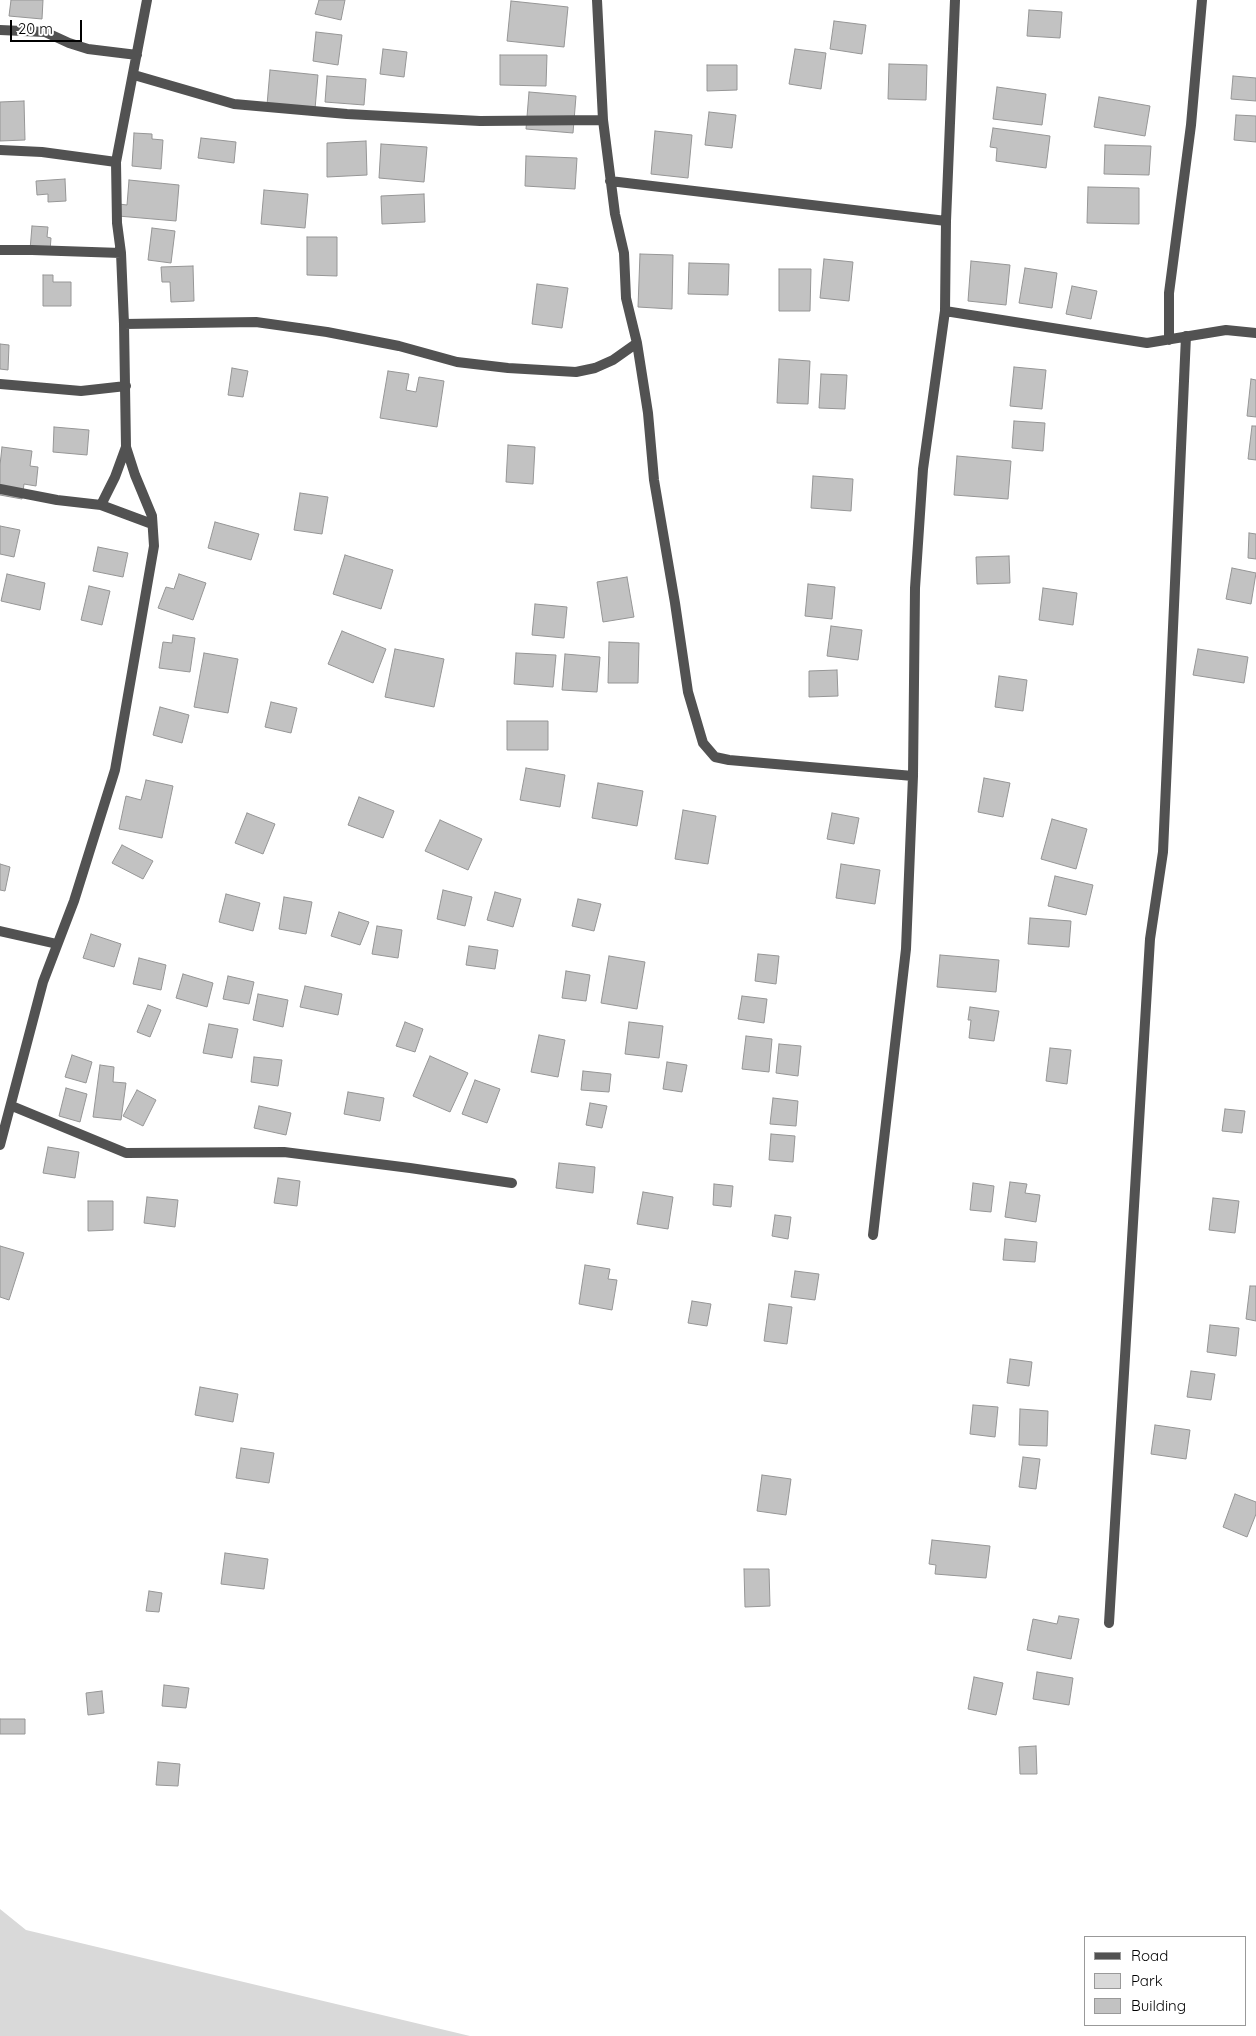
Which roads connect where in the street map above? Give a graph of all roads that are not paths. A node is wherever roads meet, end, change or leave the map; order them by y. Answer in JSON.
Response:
{"nodes":[{"id":1,"x":147,"y":0,"type":"edge"},
{"id":2,"x":597,"y":0,"type":"edge"},
{"id":3,"x":955,"y":0,"type":"edge"},
{"id":4,"x":1202,"y":0,"type":"edge"},
{"id":5,"x":0,"y":30,"type":"edge"},
{"id":6,"x":137,"y":56,"type":"junction"},
{"id":7,"x":134,"y":75,"type":"junction"},
{"id":8,"x":603,"y":120,"type":"junction"},
{"id":9,"x":0,"y":150,"type":"edge"},
{"id":10,"x":116,"y":162,"type":"junction"},
{"id":11,"x":610,"y":181,"type":"junction"},
{"id":12,"x":946,"y":221,"type":"junction"},
{"id":13,"x":0,"y":250,"type":"edge"},
{"id":14,"x":121,"y":253,"type":"junction"},
{"id":15,"x":945,"y":311,"type":"junction"},
{"id":16,"x":124,"y":324,"type":"junction"},
{"id":17,"x":1256,"y":333,"type":"edge"},
{"id":18,"x":1186,"y":336,"type":"junction"},
{"id":19,"x":1169,"y":340,"type":"junction"},
{"id":20,"x":637,"y":343,"type":"junction"},
{"id":21,"x":0,"y":384,"type":"edge"},
{"id":22,"x":126,"y":386,"type":"junction"},
{"id":23,"x":126,"y":447,"type":"junction"},
{"id":24,"x":0,"y":489,"type":"edge"},
{"id":25,"x":101,"y":505,"type":"junction"},
{"id":26,"x":152,"y":524,"type":"junction"},
{"id":27,"x":913,"y":776,"type":"junction"},
{"id":28,"x":0,"y":932,"type":"edge"},
{"id":29,"x":57,"y":944,"type":"junction"},
{"id":30,"x":12,"y":1106,"type":"junction"},
{"id":31,"x":0,"y":1145,"type":"edge"},
{"id":32,"x":512,"y":1183,"type":"dead end"},
{"id":33,"x":873,"y":1235,"type":"dead end"},
{"id":34,"x":1109,"y":1623,"type":"dead end"}],
"edges":[{"from":1,"to":6,"type":"street"},
{"from":2,"to":8,"type":"street"},
{"from":3,"to":12,"type":"street"},
{"from":4,"to":19,"type":"street"},
{"from":5,"to":6,"type":"street"},
{"from":6,"to":7,"type":"street"},
{"from":7,"to":8,"type":"street"},
{"from":7,"to":10,"type":"street"},
{"from":8,"to":11,"type":"street"},
{"from":9,"to":10,"type":"street"},
{"from":10,"to":14,"type":"street"},
{"from":11,"to":12,"type":"street"},
{"from":11,"to":20,"type":"street"},
{"from":12,"to":15,"type":"street"},
{"from":13,"to":14,"type":"street"},
{"from":14,"to":16,"type":"street"},
{"from":15,"to":19,"type":"street"},
{"from":15,"to":27,"type":"street"},
{"from":16,"to":20,"type":"street"},
{"from":16,"to":22,"type":"street"},
{"from":17,"to":18,"type":"street"},
{"from":18,"to":19,"type":"street"},
{"from":18,"to":34,"type":"street"},
{"from":20,"to":27,"type":"street"},
{"from":21,"to":22,"type":"street"},
{"from":22,"to":23,"type":"street"},
{"from":23,"to":25,"type":"street"},
{"from":23,"to":26,"type":"street"},
{"from":24,"to":25,"type":"street"},
{"from":25,"to":26,"type":"street"},
{"from":26,"to":29,"type":"street"},
{"from":27,"to":33,"type":"street"},
{"from":28,"to":29,"type":"street"},
{"from":29,"to":30,"type":"street"},
{"from":30,"to":31,"type":"street"},
{"from":30,"to":32,"type":"street"}]}
